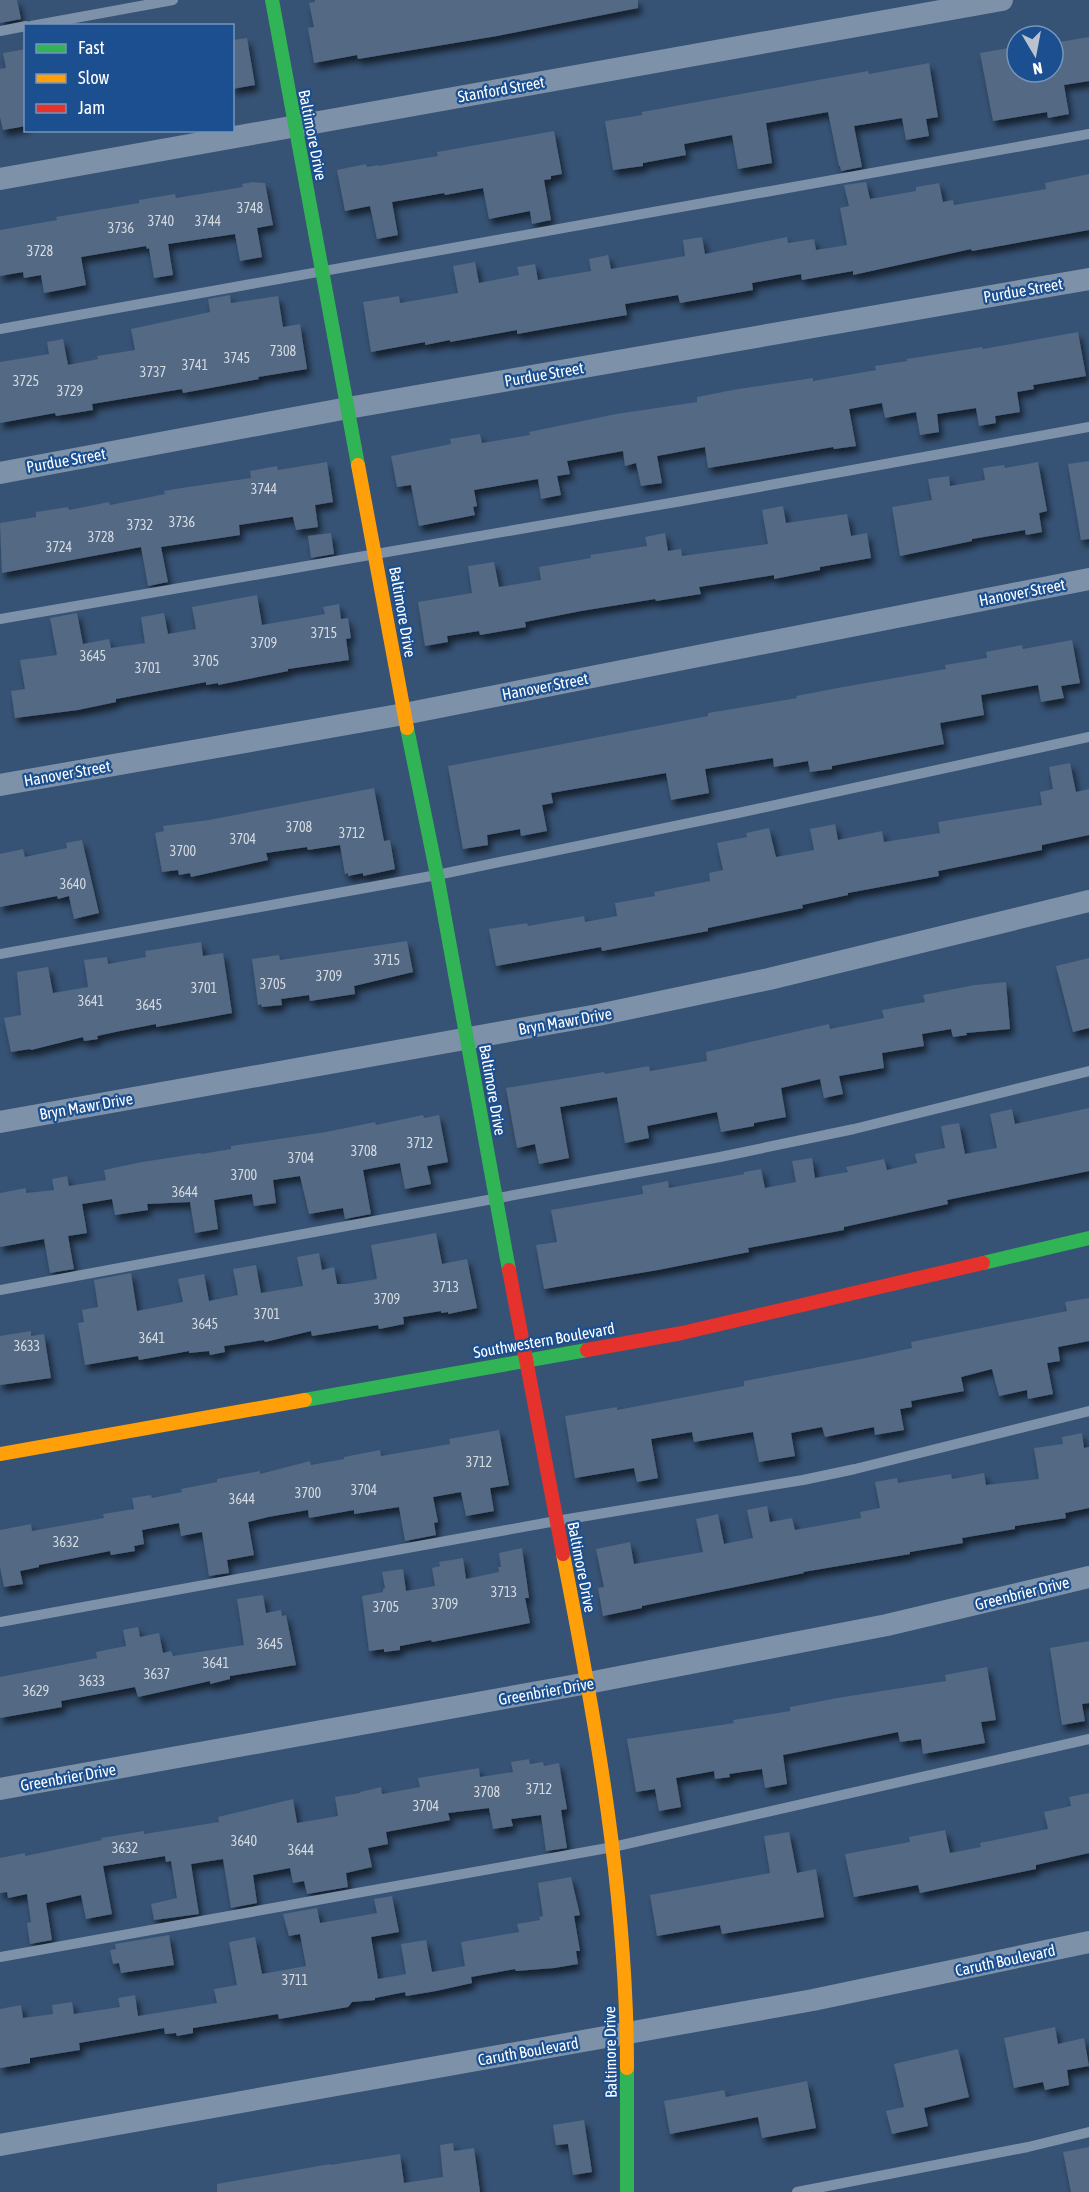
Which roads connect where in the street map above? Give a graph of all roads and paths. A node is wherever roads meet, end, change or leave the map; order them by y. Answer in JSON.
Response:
{"nodes":[{"id":1,"x":173,"y":0,"type":"edge"},
{"id":2,"x":272,"y":0,"type":"edge"},
{"id":3,"x":1002,"y":0,"type":"edge"},
{"id":4,"x":42,"y":24,"type":"edge"},
{"id":5,"x":24,"y":27,"type":"edge"},
{"id":6,"x":0,"y":31,"type":"edge"},
{"id":7,"x":295,"y":126,"type":"junction"},
{"id":8,"x":1089,"y":134,"type":"edge"},
{"id":9,"x":0,"y":179,"type":"edge"},
{"id":10,"x":323,"y":270,"type":"junction"},
{"id":11,"x":1089,"y":279,"type":"edge"},
{"id":12,"x":0,"y":329,"type":"edge"},
{"id":13,"x":348,"y":408,"type":"junction"},
{"id":14,"x":1089,"y":427,"type":"edge"},
{"id":15,"x":0,"y":473,"type":"edge"},
{"id":16,"x":375,"y":553,"type":"junction"},
{"id":17,"x":1089,"y":579,"type":"edge"},
{"id":18,"x":0,"y":619,"type":"edge"},
{"id":19,"x":404,"y":714,"type":"junction"},
{"id":20,"x":1089,"y":737,"type":"edge"},
{"id":21,"x":0,"y":785,"type":"edge"},
{"id":22,"x":437,"y":875,"type":"junction"},
{"id":23,"x":1089,"y":901,"type":"edge"},
{"id":24,"x":0,"y":954,"type":"edge"},
{"id":25,"x":467,"y":1037,"type":"junction"},
{"id":26,"x":1089,"y":1071,"type":"edge"},
{"id":27,"x":0,"y":1122,"type":"edge"},
{"id":28,"x":496,"y":1199,"type":"junction"},
{"id":29,"x":1089,"y":1238,"type":"edge"},
{"id":30,"x":0,"y":1290,"type":"edge"},
{"id":31,"x":525,"y":1360,"type":"junction"},
{"id":32,"x":1089,"y":1411,"type":"edge"},
{"id":33,"x":0,"y":1454,"type":"edge"},
{"id":34,"x":556,"y":1521,"type":"junction"},
{"id":35,"x":1089,"y":1577,"type":"edge"},
{"id":36,"x":0,"y":1622,"type":"edge"},
{"id":37,"x":588,"y":1683,"type":"junction"},
{"id":38,"x":1089,"y":1739,"type":"edge"},
{"id":39,"x":0,"y":1789,"type":"edge"},
{"id":40,"x":613,"y":1847,"type":"junction"},
{"id":41,"x":1089,"y":1942,"type":"edge"},
{"id":42,"x":0,"y":1957,"type":"edge"},
{"id":43,"x":627,"y":2033,"type":"junction"},
{"id":44,"x":1089,"y":2132,"type":"edge"},
{"id":45,"x":0,"y":2145,"type":"edge"},
{"id":46,"x":627,"y":2192,"type":"edge"},
{"id":47,"x":797,"y":2192,"type":"edge"}],
"edges":[{"from":1,"to":4,"type":"lane"},
{"from":2,"to":7,"type":"street","name":"Baltimore Drive"},
{"from":3,"to":7,"type":"street","name":"Stanford Street"},
{"from":5,"to":6,"type":"lane"},
{"from":7,"to":9,"type":"street","name":"Stanford Street"},
{"from":7,"to":10,"type":"street","name":"Baltimore Drive"},
{"from":8,"to":10,"type":"lane"},
{"from":10,"to":12,"type":"lane"},
{"from":10,"to":13,"type":"street","name":"Baltimore Drive"},
{"from":11,"to":13,"type":"street","name":"Purdue Street"},
{"from":13,"to":15,"type":"street","name":"Purdue Street"},
{"from":13,"to":16,"type":"street","name":"Baltimore Drive"},
{"from":14,"to":16,"type":"lane"},
{"from":16,"to":18,"type":"lane"},
{"from":16,"to":19,"type":"street","name":"Baltimore Drive"},
{"from":17,"to":19,"type":"street","name":"Hanover Street"},
{"from":19,"to":21,"type":"street","name":"Hanover Street"},
{"from":19,"to":22,"type":"street","name":"Baltimore Drive"},
{"from":20,"to":22,"type":"lane"},
{"from":22,"to":24,"type":"lane"},
{"from":22,"to":25,"type":"street","name":"Baltimore Drive"},
{"from":23,"to":25,"type":"street","name":"Bryn Mawr Drive"},
{"from":25,"to":27,"type":"street","name":"Bryn Mawr Drive"},
{"from":25,"to":28,"type":"street","name":"Baltimore Drive"},
{"from":26,"to":28,"type":"lane"},
{"from":28,"to":30,"type":"lane"},
{"from":28,"to":31,"type":"street","name":"Baltimore Drive"},
{"from":29,"to":31,"type":"street","name":"Southwestern Boulevard"},
{"from":31,"to":33,"type":"street","name":"Southwestern Boulevard"},
{"from":31,"to":34,"type":"street","name":"Baltimore Drive"},
{"from":32,"to":34,"type":"lane"},
{"from":34,"to":36,"type":"lane"},
{"from":34,"to":37,"type":"street","name":"Baltimore Drive"},
{"from":35,"to":37,"type":"street","name":"Greenbrier Drive"},
{"from":37,"to":39,"type":"street","name":"Greenbrier Drive"},
{"from":37,"to":40,"type":"street","name":"Baltimore Drive"},
{"from":38,"to":40,"type":"lane"},
{"from":40,"to":42,"type":"lane"},
{"from":40,"to":43,"type":"street","name":"Baltimore Drive"},
{"from":41,"to":43,"type":"street","name":"Caruth Boulevard"},
{"from":43,"to":45,"type":"street","name":"Caruth Boulevard"},
{"from":43,"to":46,"type":"street","name":"Baltimore Drive"},
{"from":44,"to":47,"type":"lane"}]}
